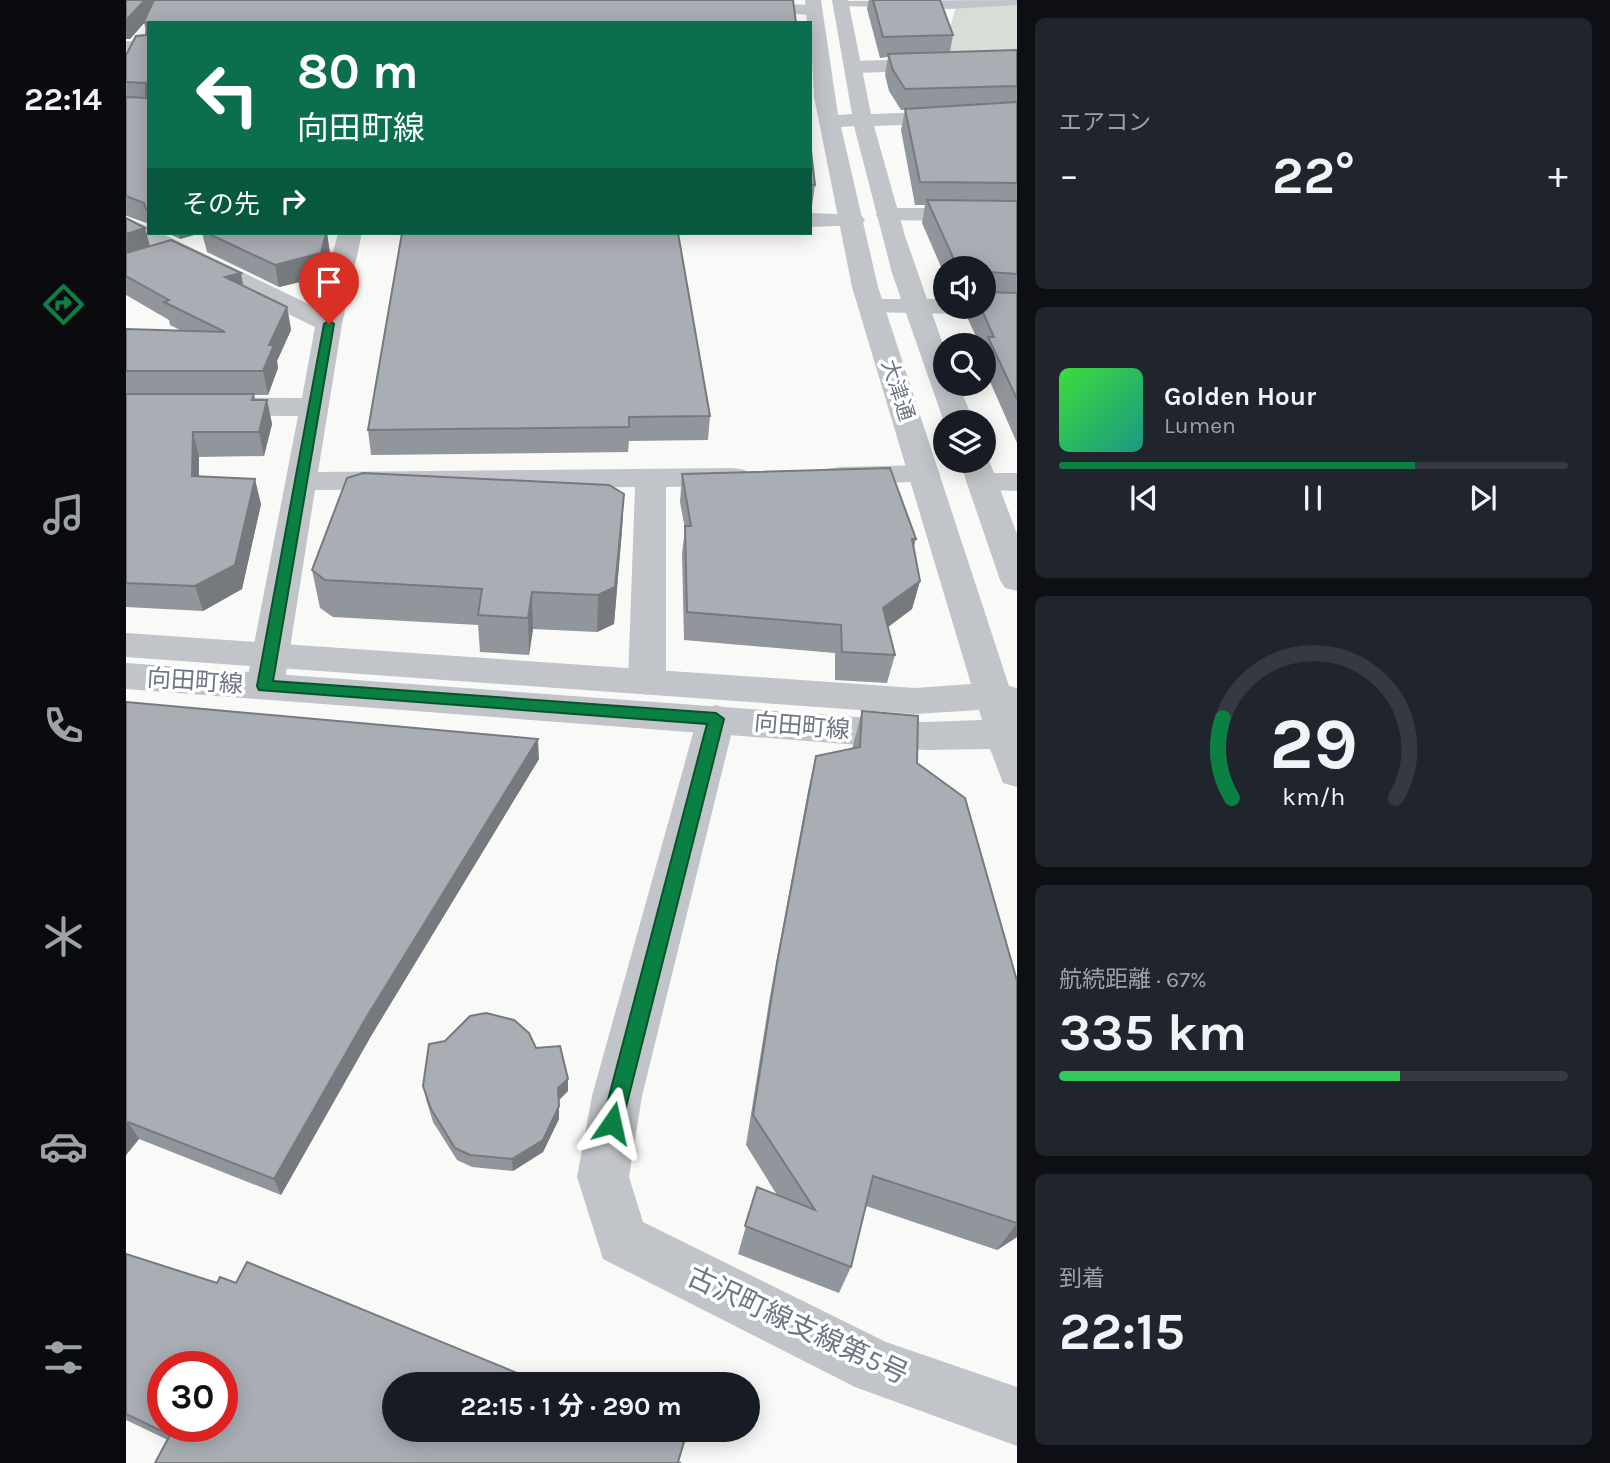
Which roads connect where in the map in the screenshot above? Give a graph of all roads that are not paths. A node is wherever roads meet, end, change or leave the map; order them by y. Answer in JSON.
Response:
{"nodes":[{"id":1,"x":1017,"y":0,"type":"edge"},
{"id":2,"x":840,"y":1,"type":"edge"},
{"id":3,"x":950,"y":2,"type":"edge"},
{"id":4,"x":814,"y":5,"type":"edge"},
{"id":5,"x":729,"y":8,"type":"edge"},
{"id":6,"x":943,"y":26,"type":"edge"},
{"id":7,"x":126,"y":46,"type":"edge"},
{"id":8,"x":147,"y":47,"type":"edge"},
{"id":9,"x":1017,"y":62,"type":"edge"},
{"id":10,"x":854,"y":66,"type":"junction"},
{"id":11,"x":1017,"y":116,"type":"edge"},
{"id":12,"x":820,"y":121,"type":"edge"},
{"id":13,"x":863,"y":121,"type":"junction"},
{"id":14,"x":888,"y":215,"type":"junction"},
{"id":15,"x":1017,"y":215,"type":"edge"},
{"id":16,"x":812,"y":220,"type":"edge"},
{"id":17,"x":853,"y":220,"type":"junction"},
{"id":18,"x":126,"y":225,"type":"edge"},
{"id":19,"x":349,"y":235,"type":"edge"},
{"id":20,"x":204,"y":242,"type":"dead end"},
{"id":21,"x":178,"y":250,"type":"junction"},
{"id":22,"x":152,"y":260,"type":"edge"},
{"id":23,"x":872,"y":307,"type":"junction"},
{"id":24,"x":915,"y":307,"type":"junction"},
{"id":25,"x":1017,"y":307,"type":"edge"},
{"id":26,"x":329,"y":324,"type":"junction"},
{"id":27,"x":126,"y":406,"type":"edge"},
{"id":28,"x":315,"y":407,"type":"junction"},
{"id":29,"x":954,"y":410,"type":"edge"},
{"id":30,"x":979,"y":473,"type":"edge"},
{"id":31,"x":985,"y":473,"type":"edge"},
{"id":32,"x":925,"y":474,"type":"junction"},
{"id":33,"x":814,"y":476,"type":"edge"},
{"id":34,"x":760,"y":477,"type":"edge"},
{"id":35,"x":651,"y":479,"type":"junction"},
{"id":36,"x":302,"y":481,"type":"junction"},
{"id":37,"x":1017,"y":482,"type":"edge"},
{"id":38,"x":1017,"y":580,"type":"edge"},
{"id":39,"x":126,"y":645,"type":"edge"},
{"id":40,"x":267,"y":671,"type":"junction"},
{"id":41,"x":126,"y":676,"type":"edge"},
{"id":42,"x":647,"y":682,"type":"junction"},
{"id":43,"x":1008,"y":715,"type":"edge"},
{"id":44,"x":716,"y":719,"type":"junction"},
{"id":45,"x":1017,"y":772,"type":"edge"},
{"id":46,"x":1017,"y":1416,"type":"edge"}],
"edges":[{"from":1,"to":3,"type":"street"},
{"from":2,"to":3,"type":"street"},
{"from":2,"to":10,"type":"street","name":"大津通"},
{"from":3,"to":6,"type":"street"},
{"from":4,"to":5,"type":"street"},
{"from":4,"to":12,"type":"street","name":"大津通"},
{"from":7,"to":8,"type":"street"},
{"from":9,"to":10,"type":"street"},
{"from":10,"to":13,"type":"street","name":"大津通"},
{"from":11,"to":13,"type":"street"},
{"from":12,"to":13,"type":"street"},
{"from":12,"to":17,"type":"street","name":"大津通"},
{"from":13,"to":14,"type":"street","name":"大津通"},
{"from":14,"to":15,"type":"street"},
{"from":14,"to":24,"type":"street","name":"大津通"},
{"from":16,"to":17,"type":"street"},
{"from":17,"to":23,"type":"street","name":"大津通"},
{"from":18,"to":21,"type":"street"},
{"from":19,"to":26,"type":"street"},
{"from":20,"to":21,"type":"street"},
{"from":21,"to":22,"type":"street"},
{"from":21,"to":26,"type":"street"},
{"from":23,"to":24,"type":"street"},
{"from":23,"to":32,"type":"street","name":"大津通"},
{"from":24,"to":25,"type":"street"},
{"from":24,"to":29,"type":"street","name":"大津通"},
{"from":26,"to":28,"type":"street"},
{"from":27,"to":28,"type":"street"},
{"from":28,"to":36,"type":"street"},
{"from":30,"to":38,"type":"street"},
{"from":31,"to":37,"type":"street"},
{"from":32,"to":33,"type":"street"},
{"from":32,"to":43,"type":"street","name":"大津通"},
{"from":34,"to":35,"type":"street"},
{"from":35,"to":36,"type":"street"},
{"from":35,"to":42,"type":"street"},
{"from":36,"to":40,"type":"street"},
{"from":39,"to":40,"type":"street","name":"向田町線"},
{"from":40,"to":41,"type":"street","name":"向田町線"},
{"from":40,"to":42,"type":"street","name":"向田町線"},
{"from":40,"to":44,"type":"street","name":"向田町線"},
{"from":42,"to":43,"type":"street","name":"向田町線"},
{"from":43,"to":44,"type":"street","name":"向田町線"},
{"from":43,"to":45,"type":"street","name":"大津通"},
{"from":44,"to":46,"type":"street","name":"古沢町線支線第5号"}]}
